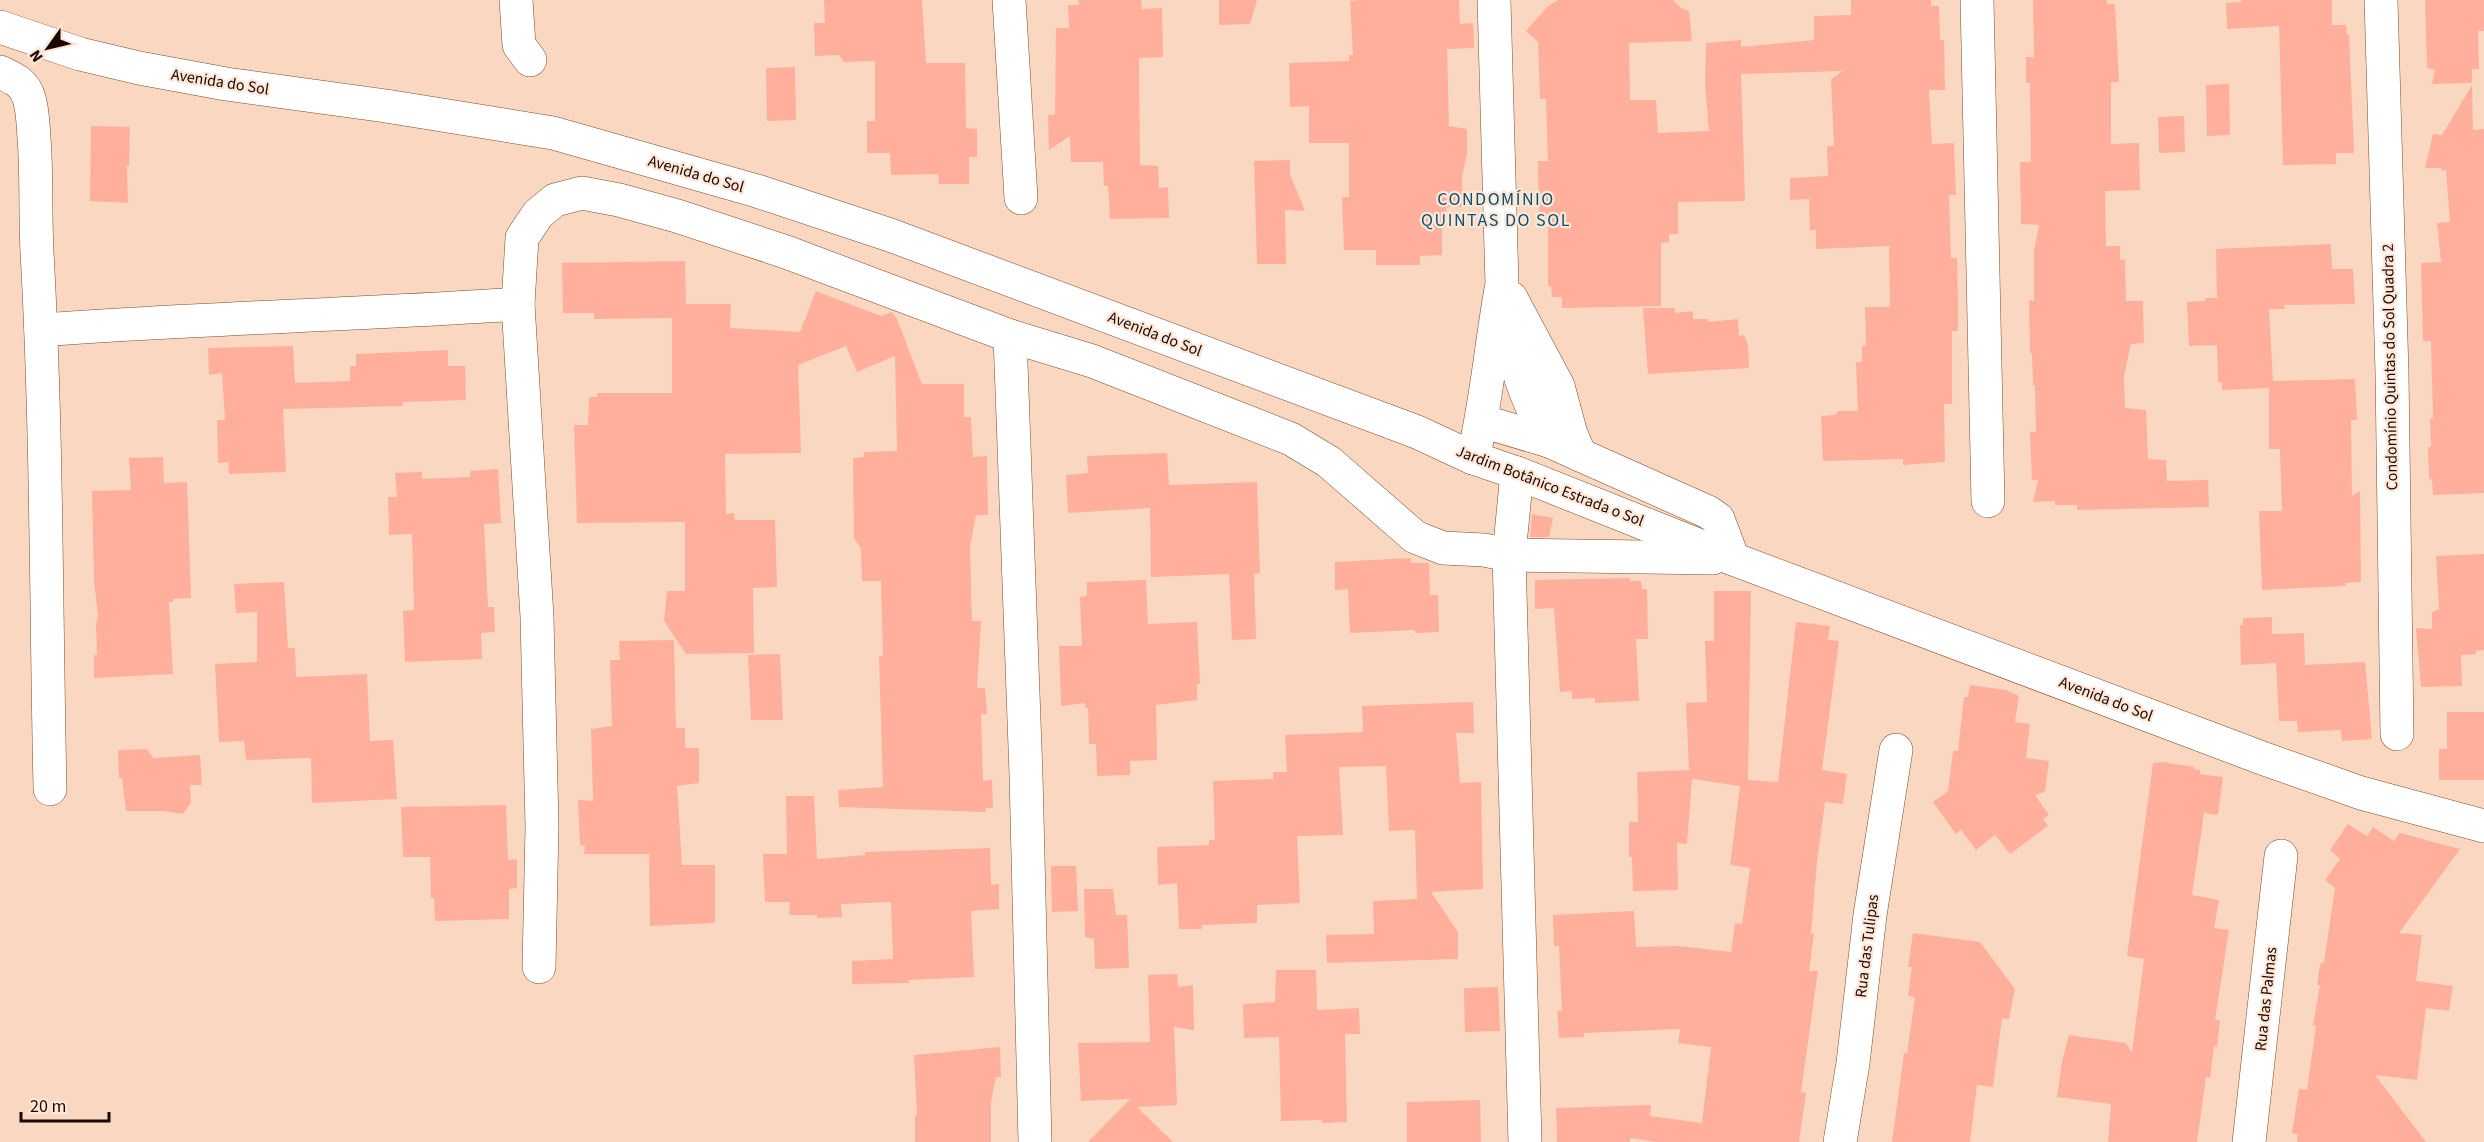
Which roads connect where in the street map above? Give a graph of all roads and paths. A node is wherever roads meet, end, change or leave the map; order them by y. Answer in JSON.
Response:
{"nodes":[{"id":1,"x":516,"y":0,"type":"edge"},
{"id":2,"x":1009,"y":0,"type":"edge"},
{"id":3,"x":1494,"y":0,"type":"edge"},
{"id":4,"x":1977,"y":0,"type":"edge"},
{"id":5,"x":2380,"y":0,"type":"edge"},
{"id":6,"x":0,"y":27,"type":"edge"},
{"id":7,"x":530,"y":60,"type":"dead end"},
{"id":8,"x":0,"y":72,"type":"edge"},
{"id":9,"x":1021,"y":198,"type":"dead end"},
{"id":10,"x":1503,"y":286,"type":"junction"},
{"id":11,"x":518,"y":304,"type":"junction"},
{"id":12,"x":41,"y":330,"type":"junction"},
{"id":13,"x":1010,"y":336,"type":"junction"},
{"id":14,"x":1368,"y":413,"type":"joint"},
{"id":15,"x":1482,"y":421,"type":"junction"},
{"id":16,"x":1549,"y":441,"type":"junction"},
{"id":17,"x":1580,"y":455,"type":"junction"},
{"id":18,"x":1473,"y":458,"type":"junction"},
{"id":19,"x":1517,"y":473,"type":"junction"},
{"id":20,"x":1988,"y":501,"type":"dead end"},
{"id":21,"x":1509,"y":555,"type":"junction"},
{"id":22,"x":1733,"y":559,"type":"junction"},
{"id":23,"x":2397,"y":734,"type":"dead end"},
{"id":24,"x":1896,"y":750,"type":"dead end"},
{"id":25,"x":50,"y":789,"type":"dead end"},
{"id":26,"x":2484,"y":826,"type":"edge"},
{"id":27,"x":2281,"y":856,"type":"dead end"},
{"id":28,"x":539,"y":967,"type":"dead end"},
{"id":29,"x":1035,"y":1142,"type":"edge"},
{"id":30,"x":1525,"y":1142,"type":"edge"},
{"id":31,"x":1839,"y":1142,"type":"edge"},
{"id":32,"x":2249,"y":1142,"type":"edge"}],
"edges":[{"from":1,"to":7,"type":"street"},
{"from":2,"to":9,"type":"street"},
{"from":3,"to":10,"type":"street"},
{"from":4,"to":20,"type":"street"},
{"from":5,"to":23,"type":"street","name":"Condomínio Quintas do Sol Quadra 2"},
{"from":6,"to":14,"type":"street","name":"Avenida do Sol"},
{"from":8,"to":12,"type":"street"},
{"from":10,"to":15,"type":"street"},
{"from":10,"to":16,"type":"street"},
{"from":10,"to":17,"type":"street"},
{"from":11,"to":12,"type":"street"},
{"from":11,"to":13,"type":"street"},
{"from":11,"to":28,"type":"street"},
{"from":12,"to":25,"type":"street"},
{"from":13,"to":21,"type":"street"},
{"from":13,"to":29,"type":"street"},
{"from":14,"to":18,"type":"street","name":"Jardim Botânico Estrada o Sol"},
{"from":15,"to":16,"type":"street"},
{"from":15,"to":18,"type":"street"},
{"from":16,"to":17,"type":"street"},
{"from":17,"to":22,"type":"street"},
{"from":18,"to":19,"type":"street","name":"Jardim Botânico Estrada o Sol"},
{"from":19,"to":21,"type":"street"},
{"from":19,"to":22,"type":"street","name":"Jardim Botânico Estrada o Sol"},
{"from":21,"to":22,"type":"street"},
{"from":21,"to":30,"type":"street"},
{"from":22,"to":26,"type":"street","name":"Avenida do Sol"},
{"from":24,"to":31,"type":"street","name":"Rua das Tulipas"},
{"from":27,"to":32,"type":"street","name":"Rua das Palmas"}]}
